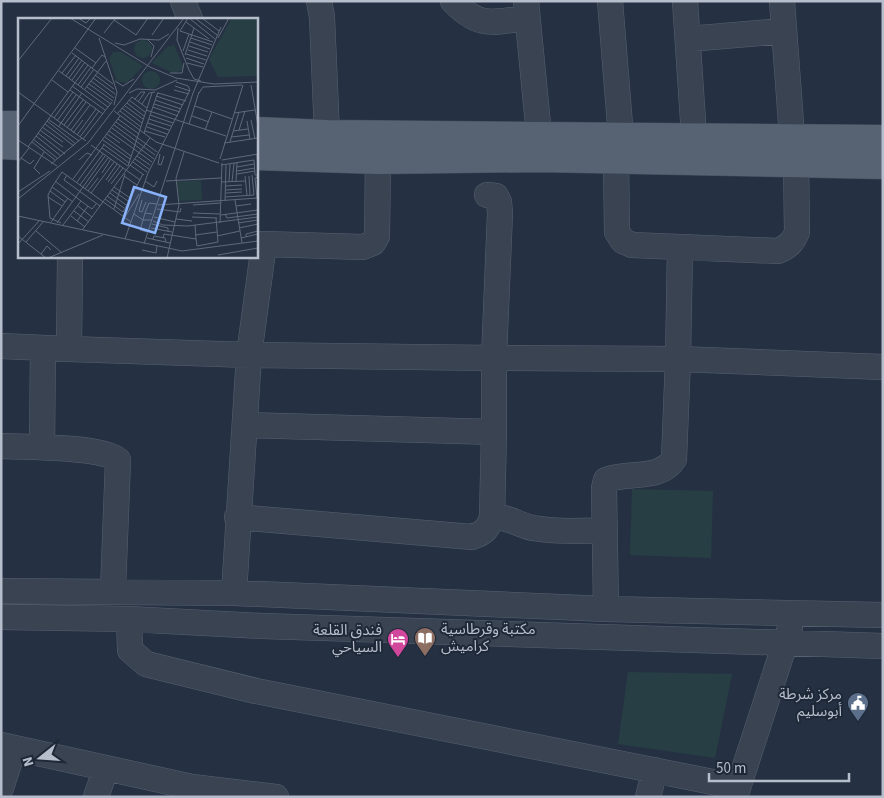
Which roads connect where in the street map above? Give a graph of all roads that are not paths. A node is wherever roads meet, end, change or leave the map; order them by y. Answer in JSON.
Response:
{"nodes":[{"id":1,"x":183,"y":1,"type":"edge"},
{"id":2,"x":319,"y":1,"type":"edge"},
{"id":3,"x":453,"y":1,"type":"edge"},
{"id":4,"x":610,"y":1,"type":"edge"},
{"id":5,"x":685,"y":1,"type":"edge"},
{"id":6,"x":782,"y":1,"type":"edge"},
{"id":7,"x":527,"y":10,"type":"edge"},
{"id":8,"x":190,"y":18,"type":"edge"},
{"id":9,"x":784,"y":31,"type":"junction"},
{"id":10,"x":688,"y":39,"type":"junction"},
{"id":11,"x":1,"y":125,"type":"edge"},
{"id":12,"x":18,"y":125,"type":"edge"},
{"id":13,"x":258,"y":130,"type":"edge"},
{"id":14,"x":327,"y":134,"type":"junction"},
{"id":15,"x":539,"y":135,"type":"junction"},
{"id":16,"x":694,"y":136,"type":"junction"},
{"id":17,"x":883,"y":139,"type":"edge"},
{"id":18,"x":1,"y":145,"type":"edge"},
{"id":19,"x":18,"y":146,"type":"edge"},
{"id":20,"x":474,"y":147,"type":"junction"},
{"id":21,"x":619,"y":148,"type":"junction"},
{"id":22,"x":807,"y":149,"type":"junction"},
{"id":23,"x":258,"y":156,"type":"edge"},
{"id":24,"x":378,"y":160,"type":"junction"},
{"id":25,"x":883,"y":165,"type":"edge"},
{"id":26,"x":487,"y":195,"type":"dead end"},
{"id":27,"x":260,"y":244,"type":"edge"},
{"id":28,"x":680,"y":248,"type":"junction"},
{"id":29,"x":70,"y":258,"type":"edge"},
{"id":30,"x":1,"y":346,"type":"edge"},
{"id":31,"x":42,"y":348,"type":"junction"},
{"id":32,"x":69,"y":349,"type":"junction"},
{"id":33,"x":249,"y":355,"type":"junction"},
{"id":34,"x":494,"y":358,"type":"junction"},
{"id":35,"x":678,"y":359,"type":"junction"},
{"id":36,"x":883,"y":367,"type":"edge"},
{"id":37,"x":245,"y":425,"type":"junction"},
{"id":38,"x":494,"y":432,"type":"junction"},
{"id":39,"x":1,"y":446,"type":"edge"},
{"id":40,"x":42,"y":447,"type":"junction"},
{"id":41,"x":238,"y":517,"type":"junction"},
{"id":42,"x":492,"y":517,"type":"junction"},
{"id":43,"x":605,"y":530,"type":"junction"},
{"id":44,"x":113,"y":590,"type":"junction"},
{"id":45,"x":1,"y":591,"type":"edge"},
{"id":46,"x":234,"y":593,"type":"junction"},
{"id":47,"x":458,"y":602,"type":"junction"},
{"id":48,"x":606,"y":609,"type":"junction"},
{"id":49,"x":795,"y":612,"type":"junction"},
{"id":50,"x":883,"y":616,"type":"edge"},
{"id":51,"x":1,"y":617,"type":"edge"},
{"id":52,"x":129,"y":619,"type":"junction"},
{"id":53,"x":459,"y":631,"type":"junction"},
{"id":54,"x":785,"y":644,"type":"junction"},
{"id":55,"x":883,"y":646,"type":"edge"},
{"id":56,"x":8,"y":746,"type":"edge"},
{"id":57,"x":106,"y":768,"type":"junction"},
{"id":58,"x":655,"y":770,"type":"junction"},
{"id":59,"x":1,"y":788,"type":"edge"},
{"id":60,"x":190,"y":792,"type":"edge"},
{"id":61,"x":736,"y":792,"type":"edge"},
{"id":62,"x":273,"y":796,"type":"edge"},
{"id":63,"x":96,"y":797,"type":"edge"},
{"id":64,"x":648,"y":797,"type":"edge"}],
"edges":[{"from":1,"to":8,"type":"street"},
{"from":2,"to":14,"type":"street"},
{"from":3,"to":7,"type":"street"},
{"from":4,"to":21,"type":"street"},
{"from":5,"to":10,"type":"street"},
{"from":6,"to":9,"type":"street"},
{"from":7,"to":15,"type":"street"},
{"from":9,"to":10,"type":"street"},
{"from":9,"to":22,"type":"street"},
{"from":10,"to":16,"type":"street"},
{"from":11,"to":12,"type":"main road"},
{"from":13,"to":14,"type":"main road"},
{"from":14,"to":20,"type":"main road"},
{"from":15,"to":20,"type":"main road"},
{"from":15,"to":21,"type":"main road"},
{"from":16,"to":21,"type":"main road"},
{"from":16,"to":22,"type":"main road"},
{"from":17,"to":22,"type":"main road"},
{"from":18,"to":19,"type":"main road"},
{"from":20,"to":21,"type":"main road"},
{"from":20,"to":24,"type":"main road"},
{"from":21,"to":22,"type":"main road"},
{"from":21,"to":28,"type":"street"},
{"from":22,"to":25,"type":"main road"},
{"from":22,"to":28,"type":"street"},
{"from":23,"to":24,"type":"main road"},
{"from":24,"to":27,"type":"street"},
{"from":26,"to":34,"type":"street"},
{"from":27,"to":33,"type":"street"},
{"from":28,"to":35,"type":"street"},
{"from":29,"to":32,"type":"street"},
{"from":30,"to":31,"type":"street"},
{"from":31,"to":32,"type":"street"},
{"from":31,"to":40,"type":"street"},
{"from":32,"to":33,"type":"street"},
{"from":33,"to":34,"type":"street"},
{"from":33,"to":37,"type":"street"},
{"from":34,"to":35,"type":"street"},
{"from":34,"to":38,"type":"street"},
{"from":35,"to":36,"type":"street"},
{"from":35,"to":43,"type":"street"},
{"from":37,"to":38,"type":"street"},
{"from":37,"to":41,"type":"street"},
{"from":38,"to":42,"type":"street"},
{"from":39,"to":40,"type":"street"},
{"from":40,"to":44,"type":"street"},
{"from":41,"to":42,"type":"street"},
{"from":41,"to":46,"type":"street"},
{"from":42,"to":43,"type":"street"},
{"from":43,"to":48,"type":"street"},
{"from":44,"to":45,"type":"street"},
{"from":44,"to":46,"type":"street"},
{"from":46,"to":47,"type":"street"},
{"from":47,"to":48,"type":"street"},
{"from":47,"to":53,"type":"street"},
{"from":48,"to":49,"type":"street"},
{"from":49,"to":50,"type":"street"},
{"from":49,"to":54,"type":"street"},
{"from":51,"to":52,"type":"street"},
{"from":52,"to":53,"type":"street"},
{"from":52,"to":58,"type":"street"},
{"from":53,"to":54,"type":"street"},
{"from":54,"to":55,"type":"street"},
{"from":54,"to":61,"type":"street"},
{"from":56,"to":57,"type":"street"},
{"from":56,"to":59,"type":"street"},
{"from":57,"to":60,"type":"street"},
{"from":57,"to":63,"type":"street"},
{"from":58,"to":61,"type":"street"},
{"from":58,"to":64,"type":"street"},
{"from":60,"to":62,"type":"street"}]}
